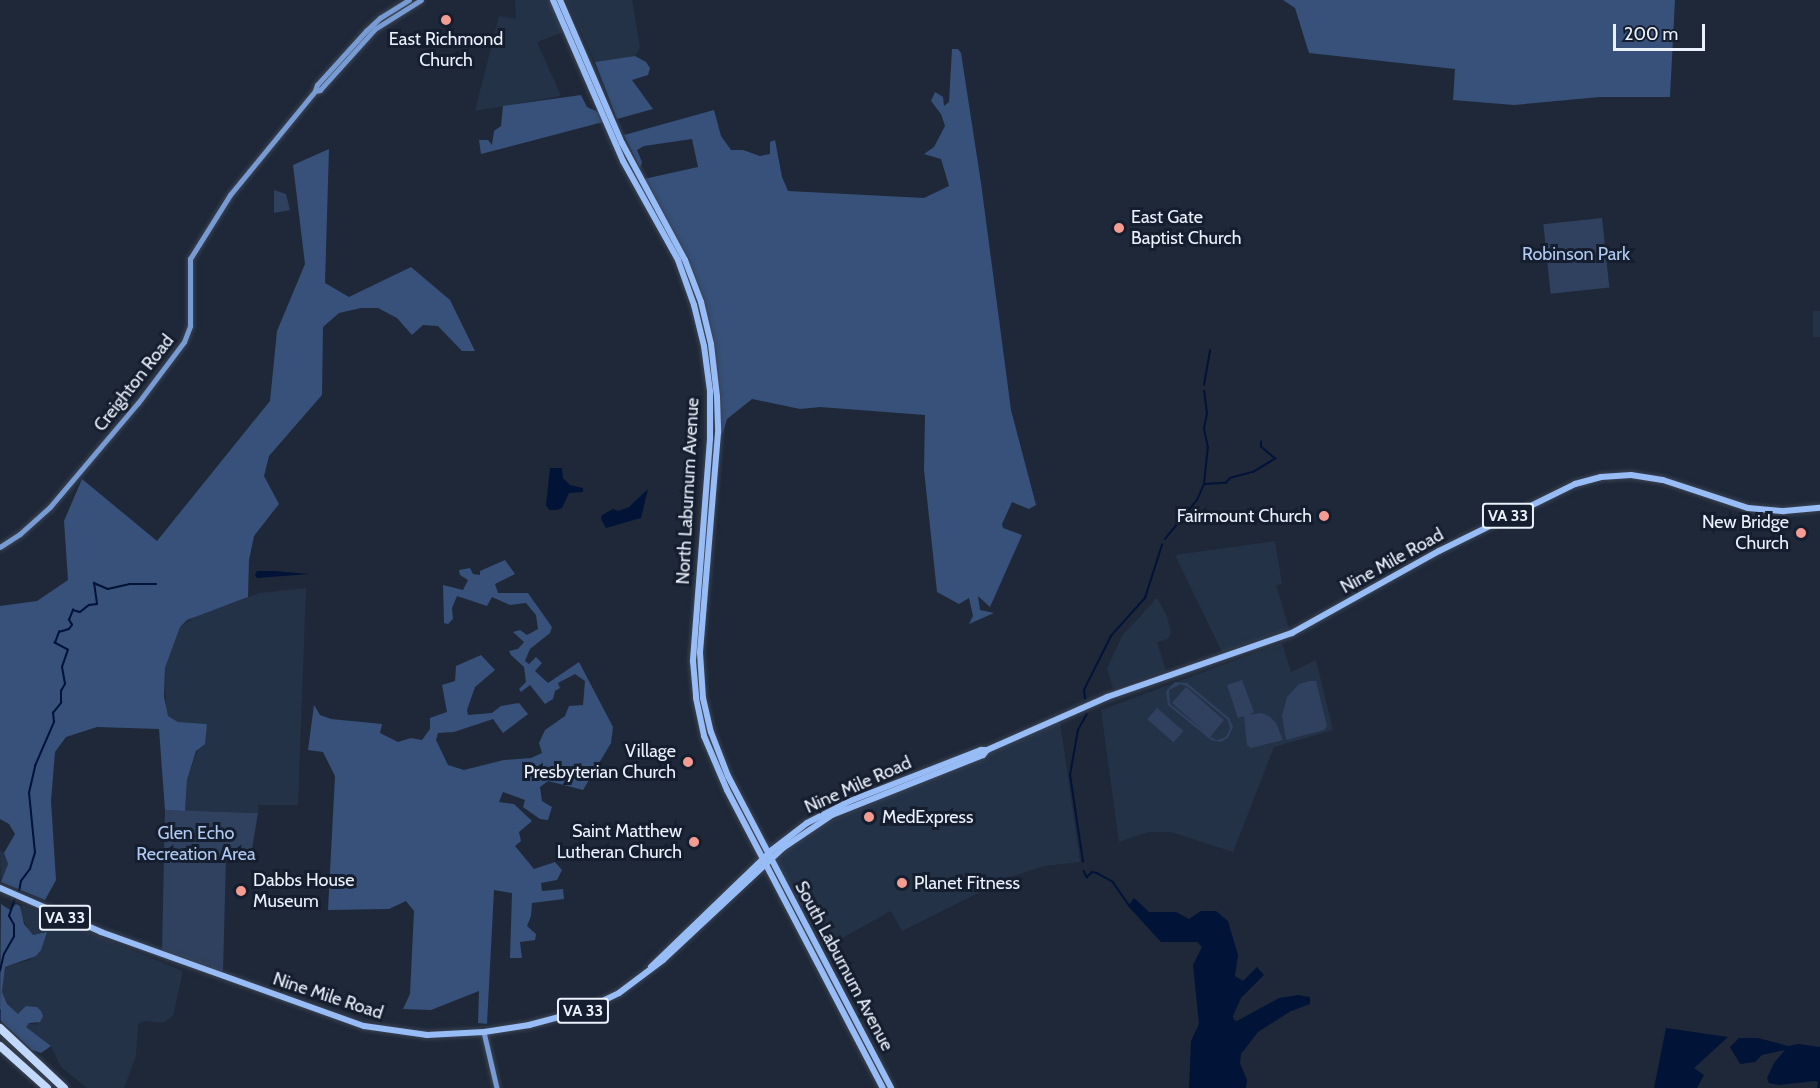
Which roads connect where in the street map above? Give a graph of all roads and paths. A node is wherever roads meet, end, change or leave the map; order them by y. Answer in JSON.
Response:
{"nodes":[{"id":1,"x":409,"y":0,"type":"edge"},
{"id":2,"x":421,"y":0,"type":"edge"},
{"id":3,"x":553,"y":0,"type":"edge"},
{"id":4,"x":560,"y":0,"type":"edge"},
{"id":5,"x":315,"y":91,"type":"junction"},
{"id":6,"x":1820,"y":508,"type":"edge"},
{"id":7,"x":0,"y":546,"type":"edge"},
{"id":8,"x":767,"y":858,"type":"junction"},
{"id":9,"x":0,"y":888,"type":"edge"},
{"id":10,"x":792,"y":915,"type":"junction"},
{"id":11,"x":806,"y":924,"type":"junction"},
{"id":12,"x":0,"y":1028,"type":"edge"},
{"id":13,"x":484,"y":1032,"type":"junction"},
{"id":14,"x":0,"y":1046,"type":"edge"},
{"id":15,"x":47,"y":1088,"type":"edge"},
{"id":16,"x":64,"y":1088,"type":"edge"},
{"id":17,"x":497,"y":1088,"type":"edge"},
{"id":18,"x":883,"y":1088,"type":"edge"},
{"id":19,"x":891,"y":1088,"type":"edge"}],
"edges":[{"from":1,"to":5,"type":"main road","name":"Creighton Road"},
{"from":2,"to":5,"type":"main road","name":"Creighton Road"},
{"from":3,"to":8,"type":"main road","name":"North Laburnum Avenue"},
{"from":4,"to":8,"type":"main road","name":"North Laburnum Avenue"},
{"from":5,"to":7,"type":"main road","name":"Creighton Road"},
{"from":6,"to":8,"type":"main road","name":"Nine Mile Road","number":"VA 33"},
{"from":8,"to":10,"type":"main road","name":"South Laburnum Avenue"},
{"from":8,"to":11,"type":"main road","name":"South Laburnum Avenue"},
{"from":8,"to":13,"type":"main road","name":"Nine Mile Road","number":"VA 33"},
{"from":9,"to":13,"type":"main road","name":"Nine Mile Road","number":"VA 33"},
{"from":10,"to":11,"type":"main road"},
{"from":10,"to":18,"type":"main road","name":"South Laburnum Avenue"},
{"from":11,"to":19,"type":"main road","name":"South Laburnum Avenue"},
{"from":12,"to":16,"type":"highway"},
{"from":13,"to":17,"type":"main road"},
{"from":14,"to":15,"type":"highway"}]}
